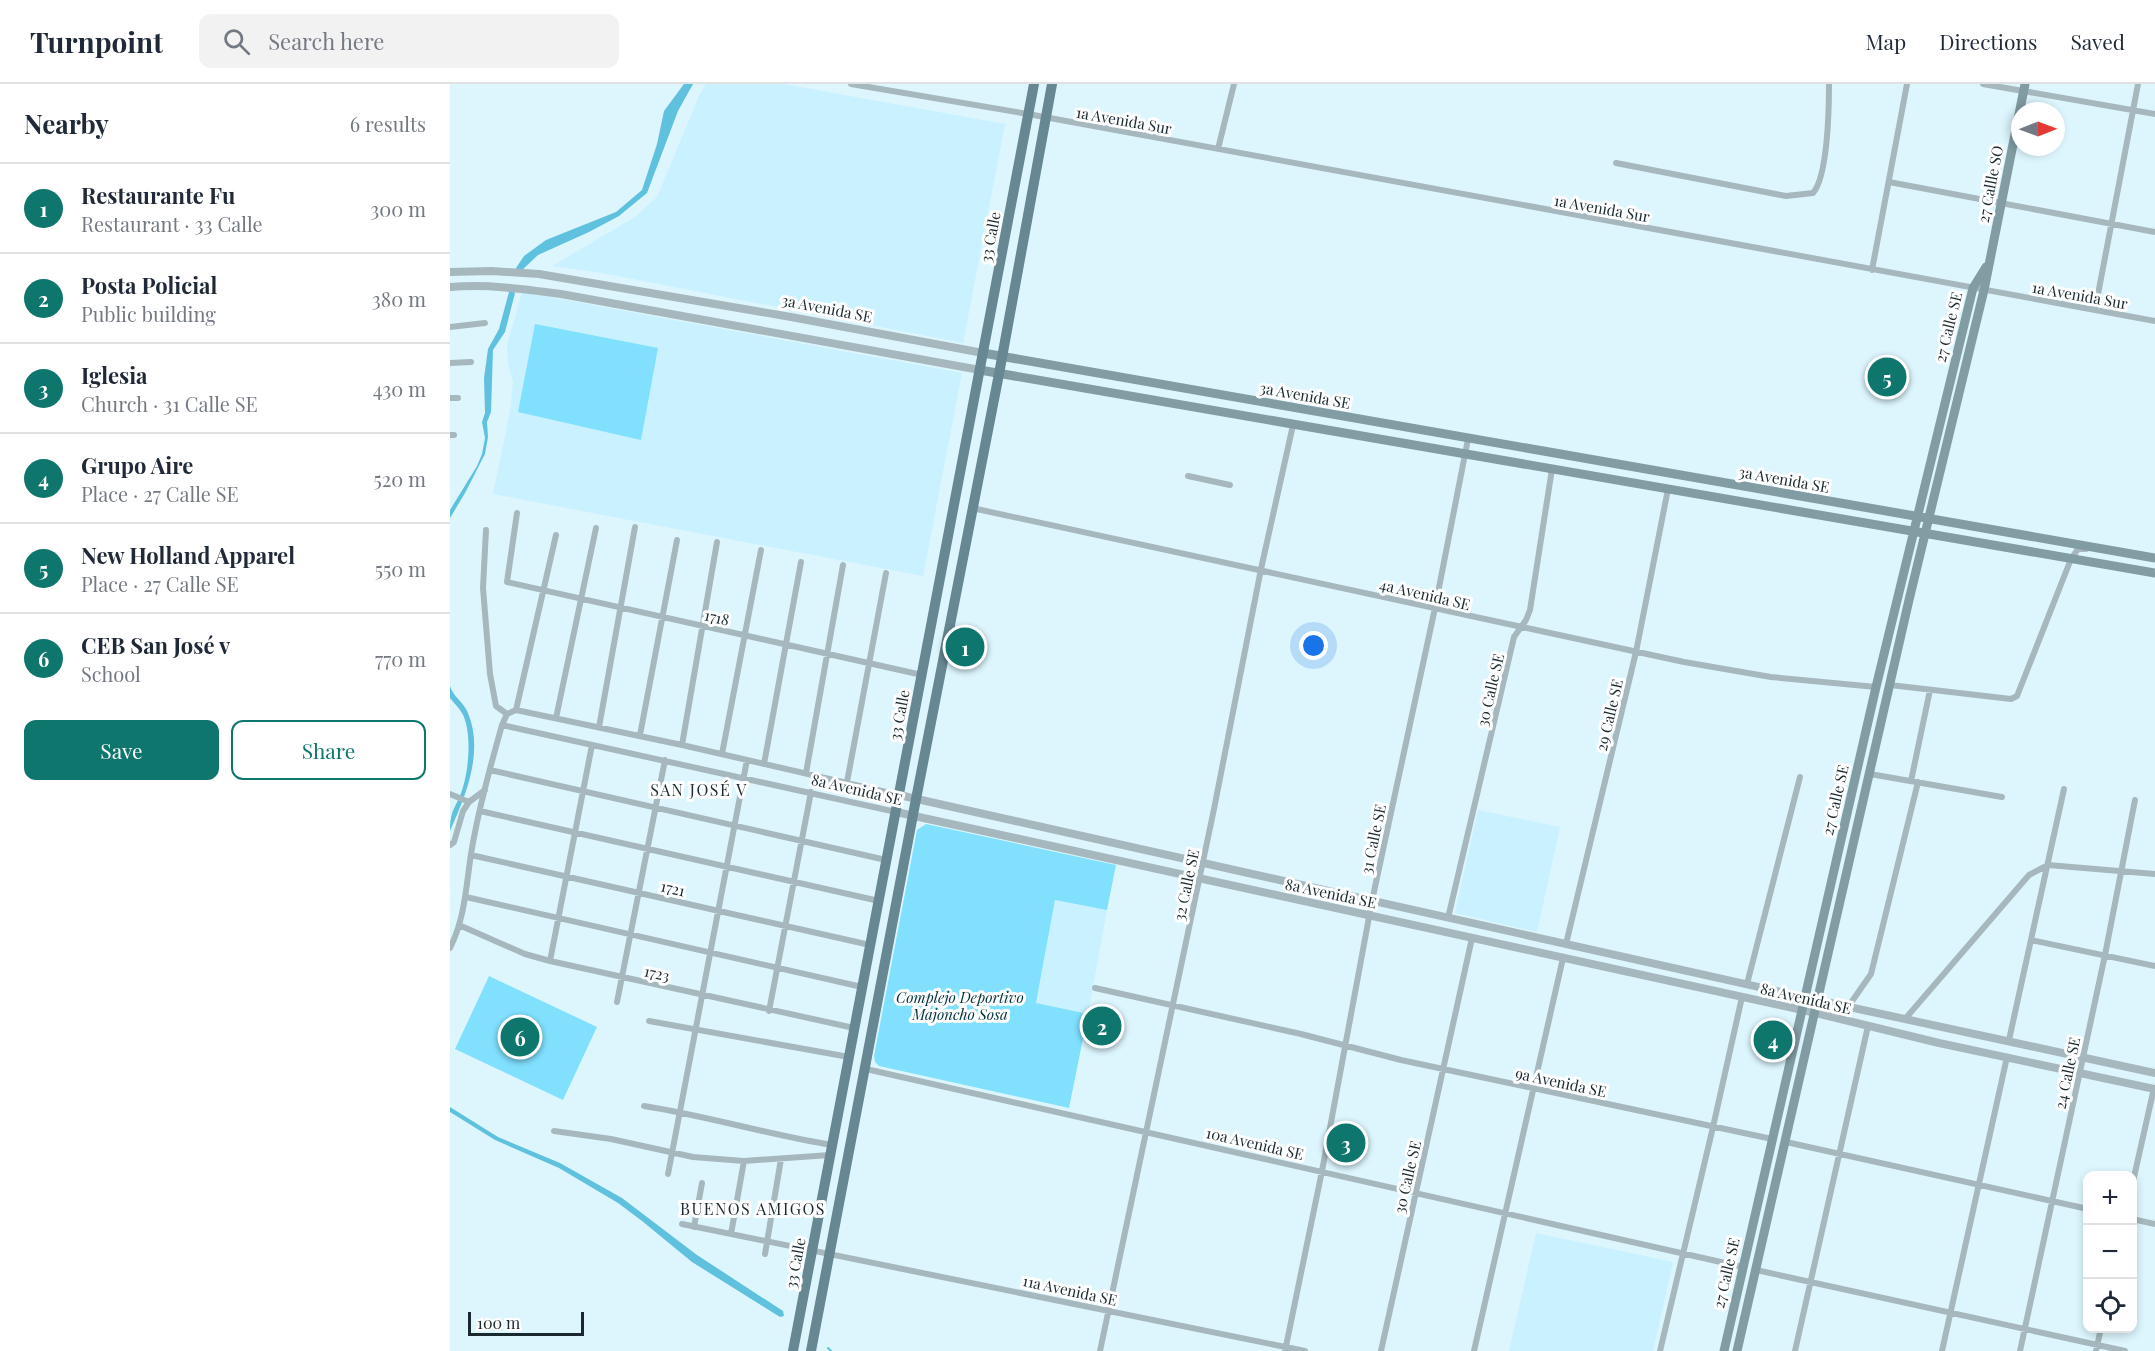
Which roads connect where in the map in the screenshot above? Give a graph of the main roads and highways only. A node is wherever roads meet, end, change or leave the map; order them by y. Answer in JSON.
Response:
{"nodes":[{"id":1,"x":1034,"y":84,"type":"edge"},
{"id":2,"x":1052,"y":84,"type":"edge"},
{"id":3,"x":2024,"y":88,"type":"edge"},
{"id":4,"x":1990,"y":260,"type":"junction"},
{"id":5,"x":1984,"y":290,"type":"joint"},
{"id":6,"x":983,"y":353,"type":"junction"},
{"id":7,"x":1002,"y":356,"type":"junction"},
{"id":8,"x":980,"y":370,"type":"junction"},
{"id":9,"x":999,"y":374,"type":"junction"},
{"id":10,"x":1916,"y":517,"type":"junction"},
{"id":11,"x":1929,"y":519,"type":"junction"},
{"id":12,"x":1913,"y":532,"type":"junction"},
{"id":13,"x":1926,"y":534,"type":"junction"},
{"id":14,"x":2155,"y":558,"type":"edge"},
{"id":15,"x":2155,"y":573,"type":"edge"},
{"id":16,"x":793,"y":1351,"type":"edge"},
{"id":17,"x":811,"y":1351,"type":"edge"},
{"id":18,"x":1724,"y":1351,"type":"edge"},
{"id":19,"x":1737,"y":1351,"type":"edge"}],
"edges":[{"from":1,"to":6,"type":"main road","name":"33 Calle"},
{"from":2,"to":7,"type":"main road"},
{"from":3,"to":4,"type":"main road","name":"27 Callle SO"},
{"from":4,"to":5,"type":"main road","name":"27 Callle SO"},
{"from":4,"to":10,"type":"main road","name":"27 Calle SE"},
{"from":5,"to":11,"type":"main road","name":"27 Calle SE"},
{"from":6,"to":7,"type":"main road","name":"3a Avenida SE"},
{"from":6,"to":8,"type":"main road","name":"33 Calle"},
{"from":7,"to":9,"type":"main road"},
{"from":7,"to":10,"type":"main road","name":"3a Avenida SE"},
{"from":8,"to":9,"type":"main road","name":"3a Avenida SE"},
{"from":8,"to":16,"type":"main road","name":"33 Calle"},
{"from":9,"to":12,"type":"main road","name":"3a Avenida SE"},
{"from":9,"to":17,"type":"main road"},
{"from":10,"to":11,"type":"main road","name":"3a Avenida SE"},
{"from":10,"to":12,"type":"main road","name":"27 Calle SE"},
{"from":11,"to":13,"type":"main road","name":"27 Calle SE"},
{"from":11,"to":14,"type":"main road","name":"3a Avenida SE"},
{"from":12,"to":13,"type":"main road","name":"3a Avenida SE"},
{"from":12,"to":18,"type":"main road","name":"27 Calle SE"},
{"from":13,"to":15,"type":"main road","name":"3a Avenida SE"},
{"from":13,"to":19,"type":"main road","name":"27 Calle SE"}]}
